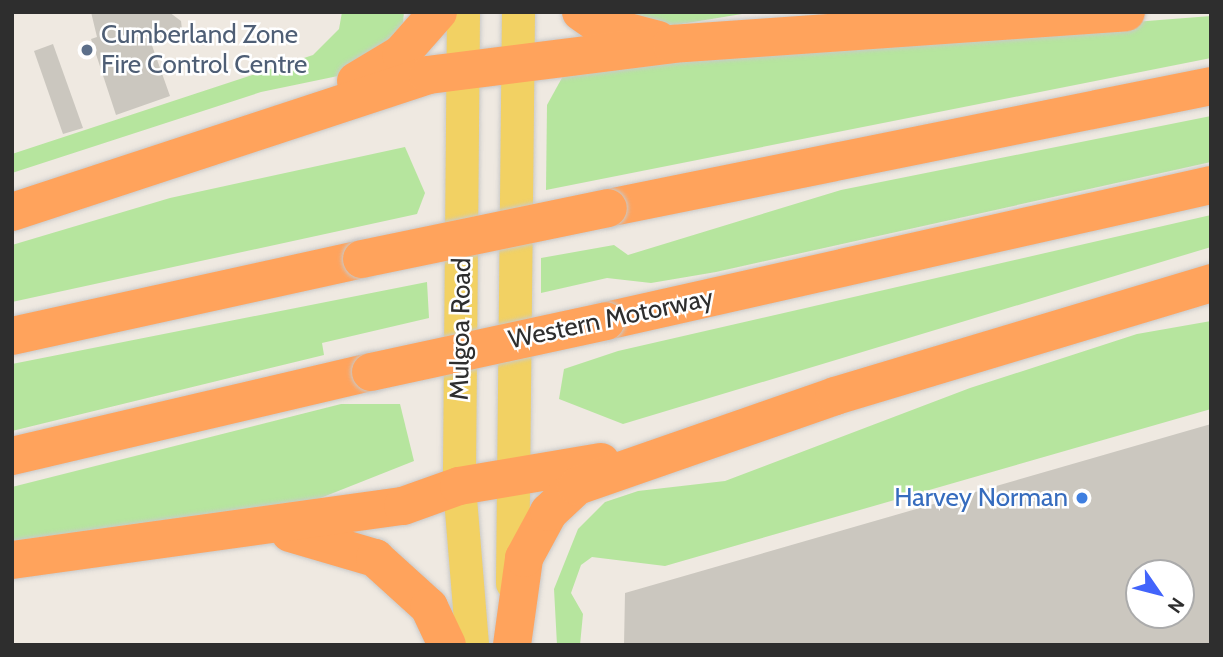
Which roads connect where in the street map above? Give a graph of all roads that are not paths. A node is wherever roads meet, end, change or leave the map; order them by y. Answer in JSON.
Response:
{"nodes":[{"id":1,"x":438,"y":12,"type":"edge"},
{"id":2,"x":463,"y":12,"type":"edge"},
{"id":3,"x":517,"y":12,"type":"edge"},
{"id":4,"x":581,"y":12,"type":"edge"},
{"id":5,"x":1126,"y":12,"type":"edge"},
{"id":6,"x":672,"y":44,"type":"junction"},
{"id":7,"x":516,"y":64,"type":"junction"},
{"id":8,"x":463,"y":71,"type":"junction"},
{"id":9,"x":1211,"y":86,"type":"edge"},
{"id":10,"x":263,"y":128,"type":"junction"},
{"id":11,"x":1211,"y":186,"type":"edge"},
{"id":12,"x":12,"y":212,"type":"edge"},
{"id":13,"x":1211,"y":283,"type":"edge"},
{"id":14,"x":12,"y":336,"type":"edge"},
{"id":15,"x":725,"y":432,"type":"junction"},
{"id":16,"x":12,"y":456,"type":"edge"},
{"id":17,"x":514,"y":479,"type":"junction"},
{"id":18,"x":459,"y":486,"type":"junction"},
{"id":19,"x":222,"y":535,"type":"junction"},
{"id":20,"x":12,"y":560,"type":"edge"},
{"id":21,"x":447,"y":645,"type":"edge"},
{"id":22,"x":472,"y":645,"type":"edge"},
{"id":23,"x":512,"y":645,"type":"edge"}],
"edges":[{"from":1,"to":10,"type":"highway"},
{"from":2,"to":8,"type":"main road","name":"Mulgoa Road"},
{"from":3,"to":7,"type":"main road","name":"Mulgoa Road"},
{"from":4,"to":6,"type":"highway"},
{"from":5,"to":6,"type":"highway"},
{"from":6,"to":7,"type":"highway"},
{"from":7,"to":8,"type":"highway"},
{"from":7,"to":17,"type":"main road","name":"Mulgoa Road"},
{"from":8,"to":10,"type":"highway"},
{"from":8,"to":18,"type":"main road","name":"Mulgoa Road"},
{"from":9,"to":14,"type":"highway","bridge":true},
{"from":10,"to":12,"type":"highway"},
{"from":11,"to":16,"type":"highway","name":"Western Motorway","bridge":true},
{"from":13,"to":15,"type":"highway"},
{"from":15,"to":17,"type":"highway"},
{"from":15,"to":23,"type":"highway"},
{"from":17,"to":18,"type":"highway"},
{"from":17,"to":23,"type":"main road","name":"Mulgoa Road"},
{"from":18,"to":19,"type":"highway"},
{"from":18,"to":22,"type":"main road","name":"Mulgoa Road"},
{"from":19,"to":20,"type":"highway"},
{"from":19,"to":21,"type":"highway"}]}
